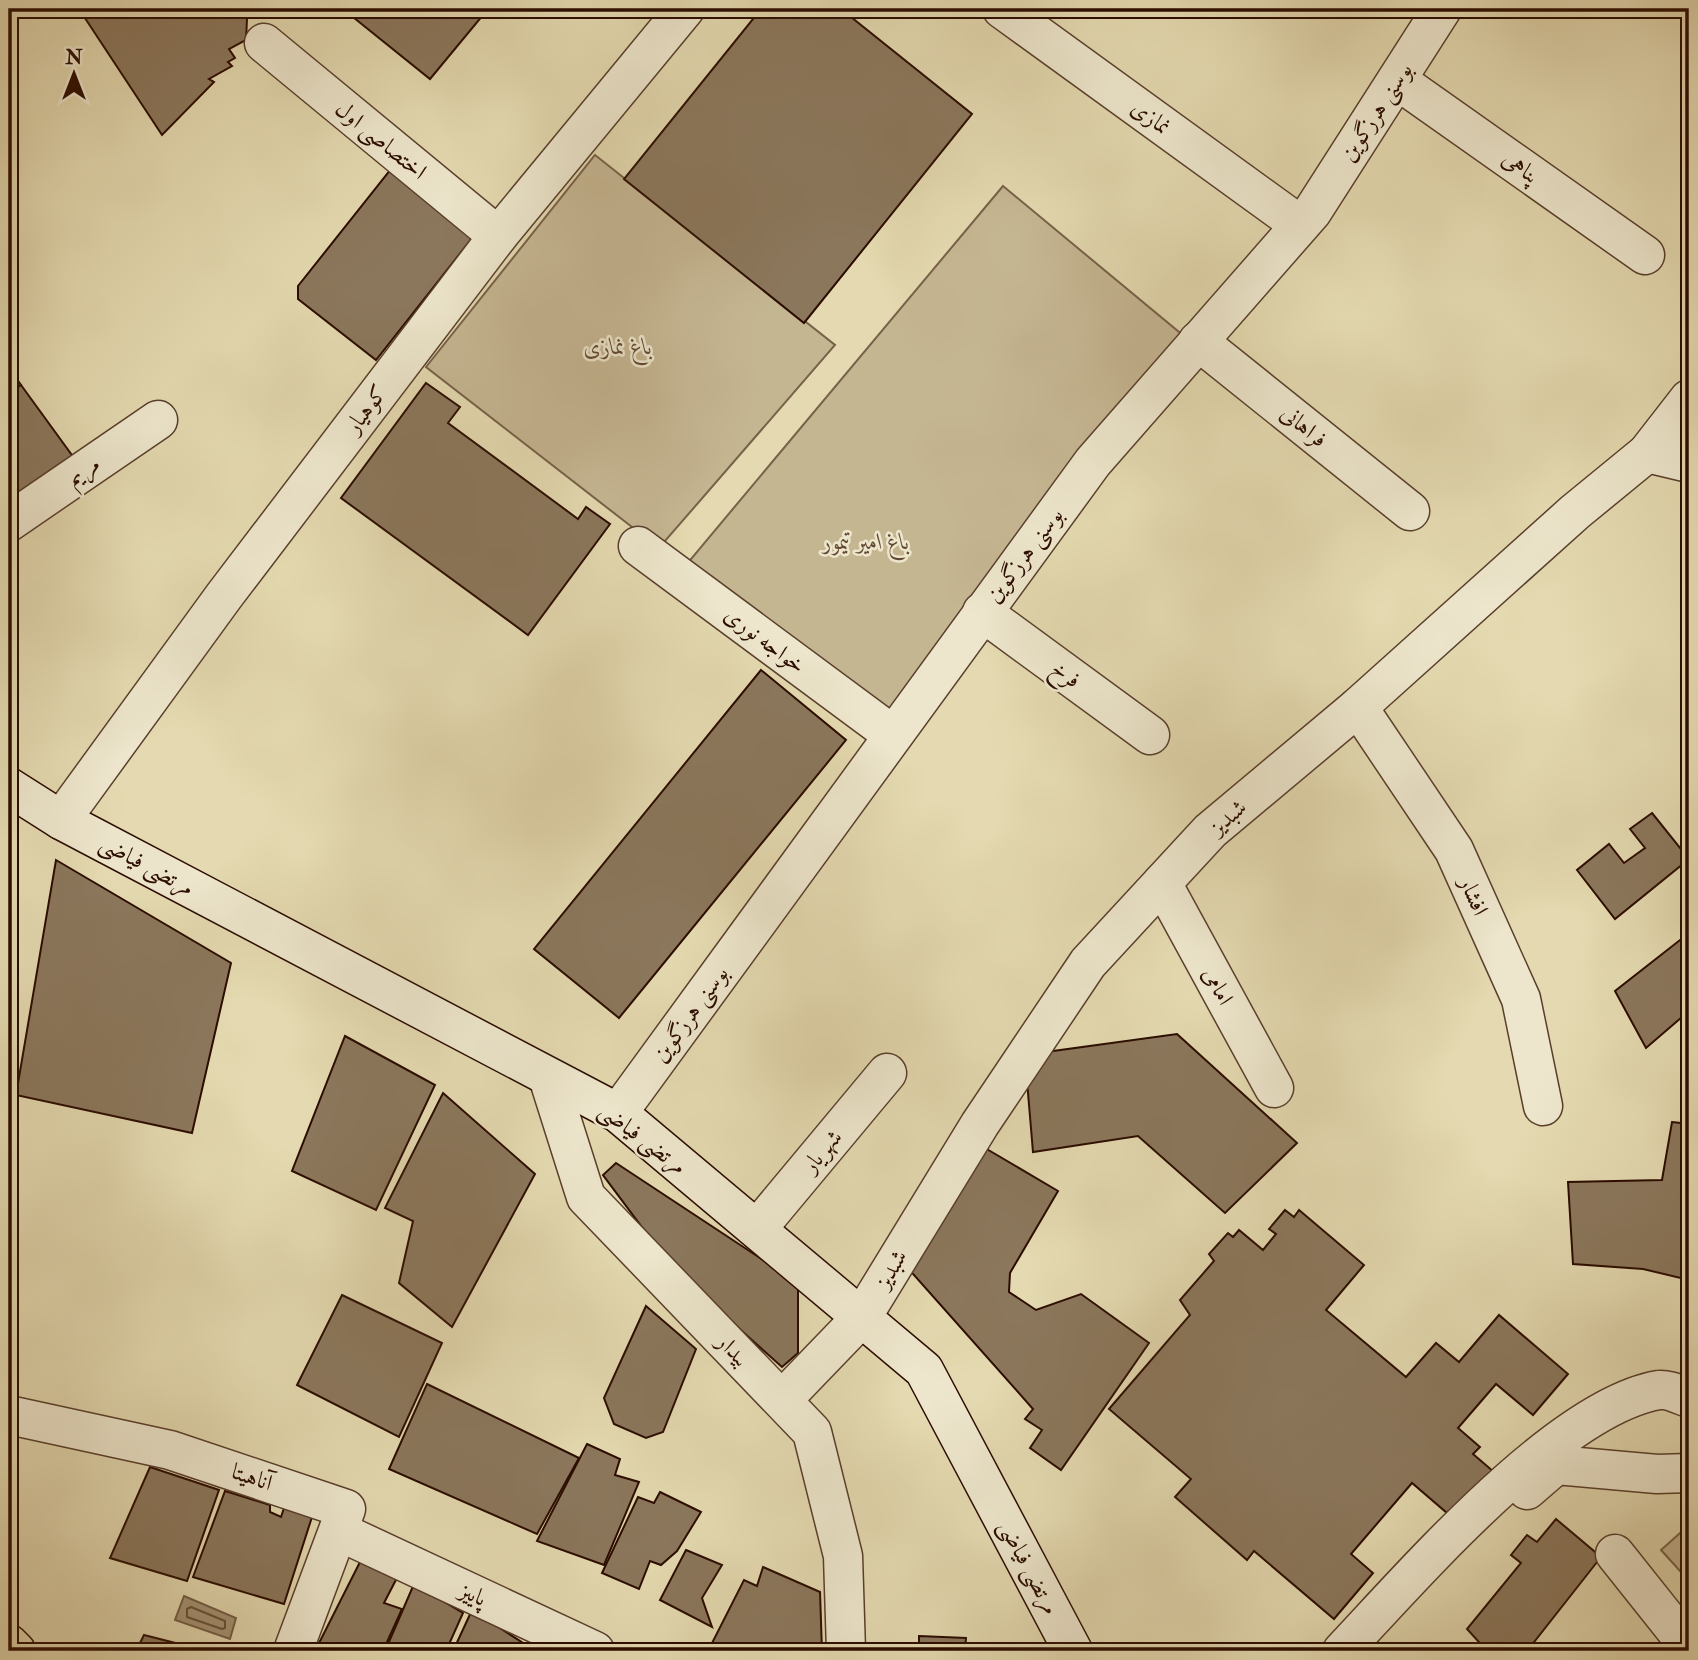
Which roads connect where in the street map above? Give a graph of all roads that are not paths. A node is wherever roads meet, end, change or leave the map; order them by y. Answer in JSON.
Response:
{"nodes":[{"id":1,"x":685,"y":9,"type":"edge"},
{"id":2,"x":1002,"y":9,"type":"edge"},
{"id":3,"x":1443,"y":9,"type":"edge"},
{"id":4,"x":264,"y":43,"type":"dead end"},
{"id":5,"x":1397,"y":80,"type":"junction"},
{"id":6,"x":1300,"y":225,"type":"junction"},
{"id":7,"x":498,"y":236,"type":"junction"},
{"id":8,"x":1645,"y":255,"type":"dead end"},
{"id":9,"x":1198,"y":341,"type":"junction"},
{"id":10,"x":1689,"y":399,"type":"edge"},
{"id":11,"x":158,"y":420,"type":"dead end"},
{"id":12,"x":1647,"y":453,"type":"junction"},
{"id":13,"x":1689,"y":463,"type":"edge"},
{"id":14,"x":1410,"y":511,"type":"dead end"},
{"id":15,"x":9,"y":522,"type":"edge"},
{"id":16,"x":638,"y":546,"type":"dead end"},
{"id":17,"x":982,"y":612,"type":"junction"},
{"id":18,"x":1358,"y":706,"type":"junction"},
{"id":19,"x":893,"y":735,"type":"junction"},
{"id":20,"x":1150,"y":736,"type":"dead end"},
{"id":21,"x":9,"y":787,"type":"edge"},
{"id":22,"x":61,"y":820,"type":"junction"},
{"id":23,"x":1162,"y":883,"type":"junction"},
{"id":24,"x":887,"y":1073,"type":"dead end"},
{"id":25,"x":548,"y":1077,"type":"junction"},
{"id":26,"x":1274,"y":1088,"type":"dead end"},
{"id":27,"x":1543,"y":1106,"type":"dead end"},
{"id":28,"x":618,"y":1113,"type":"junction"},
{"id":29,"x":757,"y":1229,"type":"junction"},
{"id":30,"x":862,"y":1317,"type":"junction"},
{"id":31,"x":1689,"y":1398,"type":"edge"},
{"id":32,"x":782,"y":1400,"type":"junction"},
{"id":33,"x":9,"y":1415,"type":"edge"},
{"id":34,"x":1689,"y":1474,"type":"edge"},
{"id":35,"x":351,"y":1537,"type":"dead end"},
{"id":36,"x":1615,"y":1554,"type":"dead end"},
{"id":37,"x":9,"y":1644,"type":"edge"},
{"id":38,"x":1689,"y":1647,"type":"edge"},
{"id":39,"x":16,"y":1651,"type":"edge"},
{"id":40,"x":293,"y":1651,"type":"edge"},
{"id":41,"x":595,"y":1651,"type":"edge"},
{"id":42,"x":846,"y":1651,"type":"edge"},
{"id":43,"x":1073,"y":1651,"type":"edge"},
{"id":44,"x":1342,"y":1651,"type":"edge"},
{"id":45,"x":1364,"y":1651,"type":"edge"}],
"edges":[{"from":1,"to":7,"type":"street","name":"کوهیار"},
{"from":2,"to":6,"type":"street","name":"نمازی"},
{"from":3,"to":5,"type":"street","name":"بوسنی هرزگوین"},
{"from":4,"to":7,"type":"street","name":"اختصاصی اول"},
{"from":5,"to":6,"type":"street","name":"بوسنی هرزگوین"},
{"from":5,"to":8,"type":"street","name":"پناهی"},
{"from":6,"to":9,"type":"street","name":"بوسنی هرزگوین"},
{"from":7,"to":22,"type":"street","name":"کوهیار"},
{"from":9,"to":14,"type":"street","name":"فراهانی"},
{"from":9,"to":17,"type":"street","name":"بوسنی هرزگوین"},
{"from":10,"to":12,"type":"street","name":"شبدیز"},
{"from":11,"to":15,"type":"street","name":"مریم"},
{"from":12,"to":13,"type":"street"},
{"from":12,"to":18,"type":"street","name":"شبدیز"},
{"from":16,"to":19,"type":"street","name":"خواجه نوری"},
{"from":17,"to":19,"type":"street","name":"بوسنی هرزگوین"},
{"from":17,"to":20,"type":"street","name":"فرخ"},
{"from":18,"to":23,"type":"street","name":"شبدیز"},
{"from":18,"to":27,"type":"street","name":"افشار"},
{"from":19,"to":28,"type":"street","name":"بوسنی هرزگوین"},
{"from":21,"to":22,"type":"street","name":"مرتضی فیاضی"},
{"from":22,"to":25,"type":"street","name":"مرتضی فیاضی"},
{"from":23,"to":26,"type":"street","name":"امامی"},
{"from":23,"to":30,"type":"street","name":"شبدیز"},
{"from":24,"to":29,"type":"street","name":"شهریار"},
{"from":25,"to":28,"type":"street","name":"مرتضی فیاضی"},
{"from":25,"to":32,"type":"street","name":"بیدار"},
{"from":28,"to":29,"type":"street","name":"مرتضی فیاضی"},
{"from":29,"to":30,"type":"street","name":"مرتضی فیاضی"},
{"from":30,"to":32,"type":"street","name":"شبدیز"},
{"from":30,"to":43,"type":"street","name":"مرتضی فیاضی"},
{"from":31,"to":44,"type":"street"},
{"from":32,"to":42,"type":"street","name":"بیدار"},
{"from":33,"to":40,"type":"street","name":"آناهیتا"},
{"from":34,"to":45,"type":"street"},
{"from":35,"to":41,"type":"street","name":"پاییز"},
{"from":36,"to":38,"type":"street"},
{"from":37,"to":39,"type":"highway"}]}
